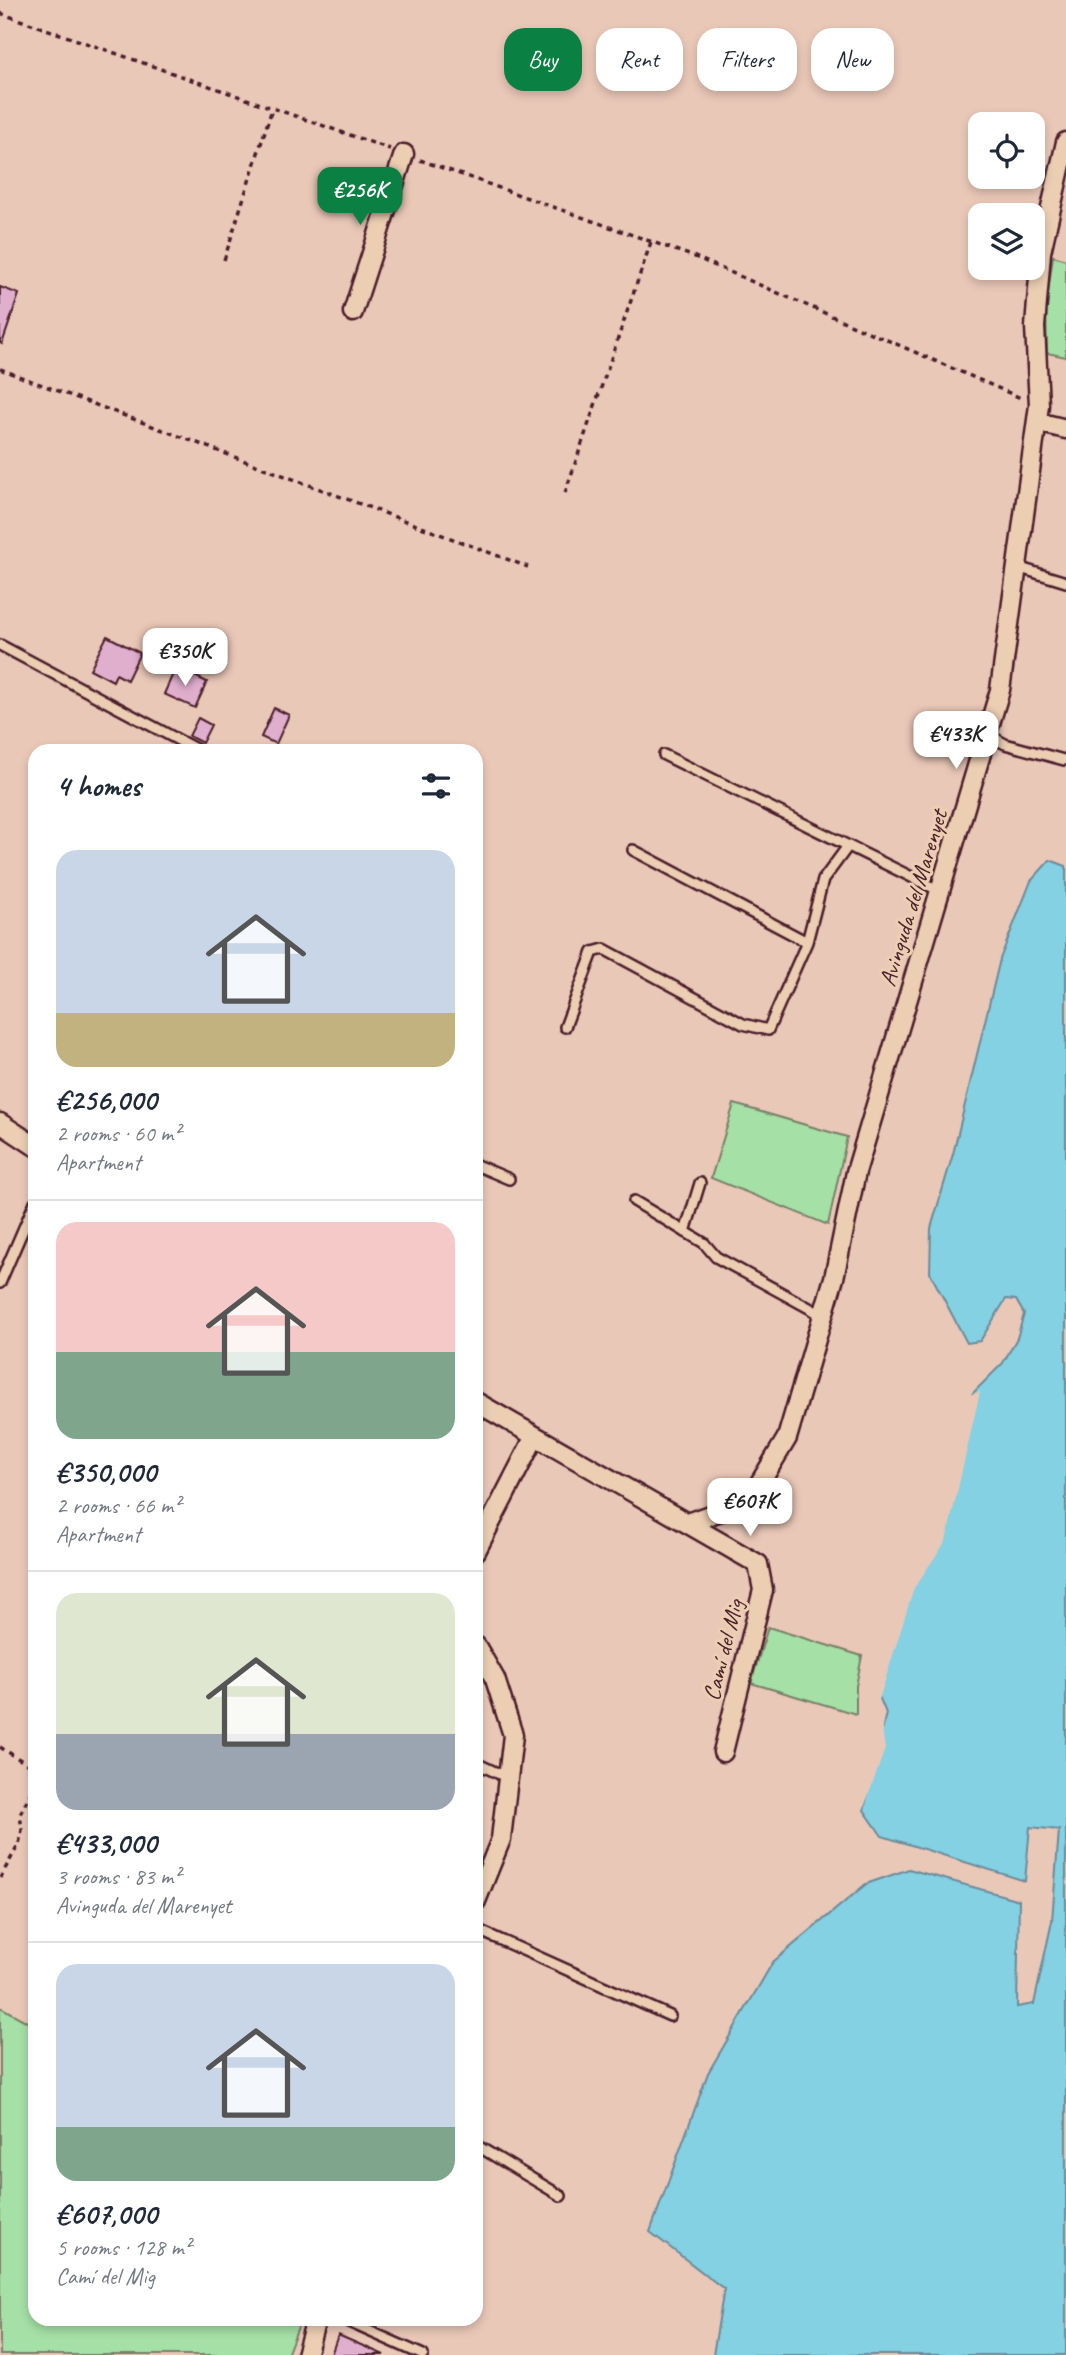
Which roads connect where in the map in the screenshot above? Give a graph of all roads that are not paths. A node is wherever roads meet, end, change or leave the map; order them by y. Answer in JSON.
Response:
{"nodes":[{"id":1,"x":1066,"y":142,"type":"edge"},
{"id":2,"x":404,"y":154,"type":"road end"},
{"id":3,"x":353,"y":312,"type":"dead end"},
{"id":4,"x":1038,"y":414,"type":"junction"},
{"id":5,"x":1066,"y":429,"type":"edge"},
{"id":6,"x":1017,"y":567,"type":"junction"},
{"id":7,"x":1066,"y":582,"type":"edge"},
{"id":8,"x":0,"y":645,"type":"edge"},
{"id":9,"x":987,"y":734,"type":"junction"},
{"id":10,"x":186,"y":744,"type":"edge"},
{"id":11,"x":664,"y":755,"type":"dead end"},
{"id":12,"x":1064,"y":760,"type":"dead end"},
{"id":13,"x":848,"y":846,"type":"junction"},
{"id":14,"x":634,"y":850,"type":"dead end"},
{"id":15,"x":940,"y":891,"type":"junction"},
{"id":16,"x":807,"y":942,"type":"junction"},
{"id":17,"x":565,"y":1027,"type":"dead end"},
{"id":18,"x":0,"y":1123,"type":"edge"},
{"id":19,"x":28,"y":1141,"type":"edge"},
{"id":20,"x":483,"y":1168,"type":"edge"},
{"id":21,"x":509,"y":1179,"type":"dead end"},
{"id":22,"x":700,"y":1182,"type":"dead end"},
{"id":23,"x":634,"y":1201,"type":"dead end"},
{"id":24,"x":28,"y":1218,"type":"edge"},
{"id":25,"x":685,"y":1231,"type":"junction"},
{"id":26,"x":0,"y":1283,"type":"edge"},
{"id":27,"x":822,"y":1315,"type":"junction"},
{"id":28,"x":483,"y":1406,"type":"edge"},
{"id":29,"x":534,"y":1438,"type":"junction"},
{"id":30,"x":687,"y":1523,"type":"junction"},
{"id":31,"x":483,"y":1537,"type":"edge"},
{"id":32,"x":483,"y":1658,"type":"edge"},
{"id":33,"x":723,"y":1752,"type":"dead end"},
{"id":34,"x":483,"y":1766,"type":"edge"},
{"id":35,"x":508,"y":1778,"type":"junction"},
{"id":36,"x":483,"y":1884,"type":"edge"},
{"id":37,"x":483,"y":1932,"type":"edge"},
{"id":38,"x":670,"y":2017,"type":"dead end"},
{"id":39,"x":483,"y":2149,"type":"edge"},
{"id":40,"x":561,"y":2196,"type":"dead end"},
{"id":41,"x":314,"y":2326,"type":"edge"},
{"id":42,"x":358,"y":2326,"type":"edge"},
{"id":43,"x":306,"y":2355,"type":"edge"},
{"id":44,"x":423,"y":2355,"type":"edge"}],
"edges":[{"from":1,"to":4,"type":"street","name":"Avinguda del Marenyet"},
{"from":2,"to":3,"type":"street"},
{"from":4,"to":5,"type":"street"},
{"from":4,"to":6,"type":"street","name":"Avinguda del Marenyet"},
{"from":6,"to":7,"type":"lane"},
{"from":6,"to":9,"type":"street","name":"Avinguda del Marenyet"},
{"from":8,"to":10,"type":"lane"},
{"from":9,"to":12,"type":"lane"},
{"from":9,"to":15,"type":"street","name":"Avinguda del Marenyet"},
{"from":11,"to":13,"type":"lane"},
{"from":13,"to":15,"type":"lane"},
{"from":13,"to":16,"type":"lane"},
{"from":14,"to":16,"type":"lane"},
{"from":15,"to":27,"type":"street","name":"Avinguda del Marenyet"},
{"from":16,"to":17,"type":"lane"},
{"from":18,"to":19,"type":"street"},
{"from":20,"to":21,"type":"lane"},
{"from":22,"to":25,"type":"lane"},
{"from":23,"to":25,"type":"lane"},
{"from":24,"to":26,"type":"lane"},
{"from":25,"to":27,"type":"lane"},
{"from":27,"to":30,"type":"street","name":"Avinguda del Marenyet"},
{"from":28,"to":29,"type":"street","name":"Camí del Mig"},
{"from":29,"to":30,"type":"street","name":"Camí del Mig"},
{"from":29,"to":31,"type":"street"},
{"from":30,"to":33,"type":"street","name":"Camí del Mig"},
{"from":32,"to":35,"type":"street"},
{"from":34,"to":35,"type":"lane"},
{"from":35,"to":36,"type":"street"},
{"from":37,"to":38,"type":"lane"},
{"from":39,"to":40,"type":"lane"},
{"from":41,"to":43,"type":"street"},
{"from":42,"to":44,"type":"lane"}]}
